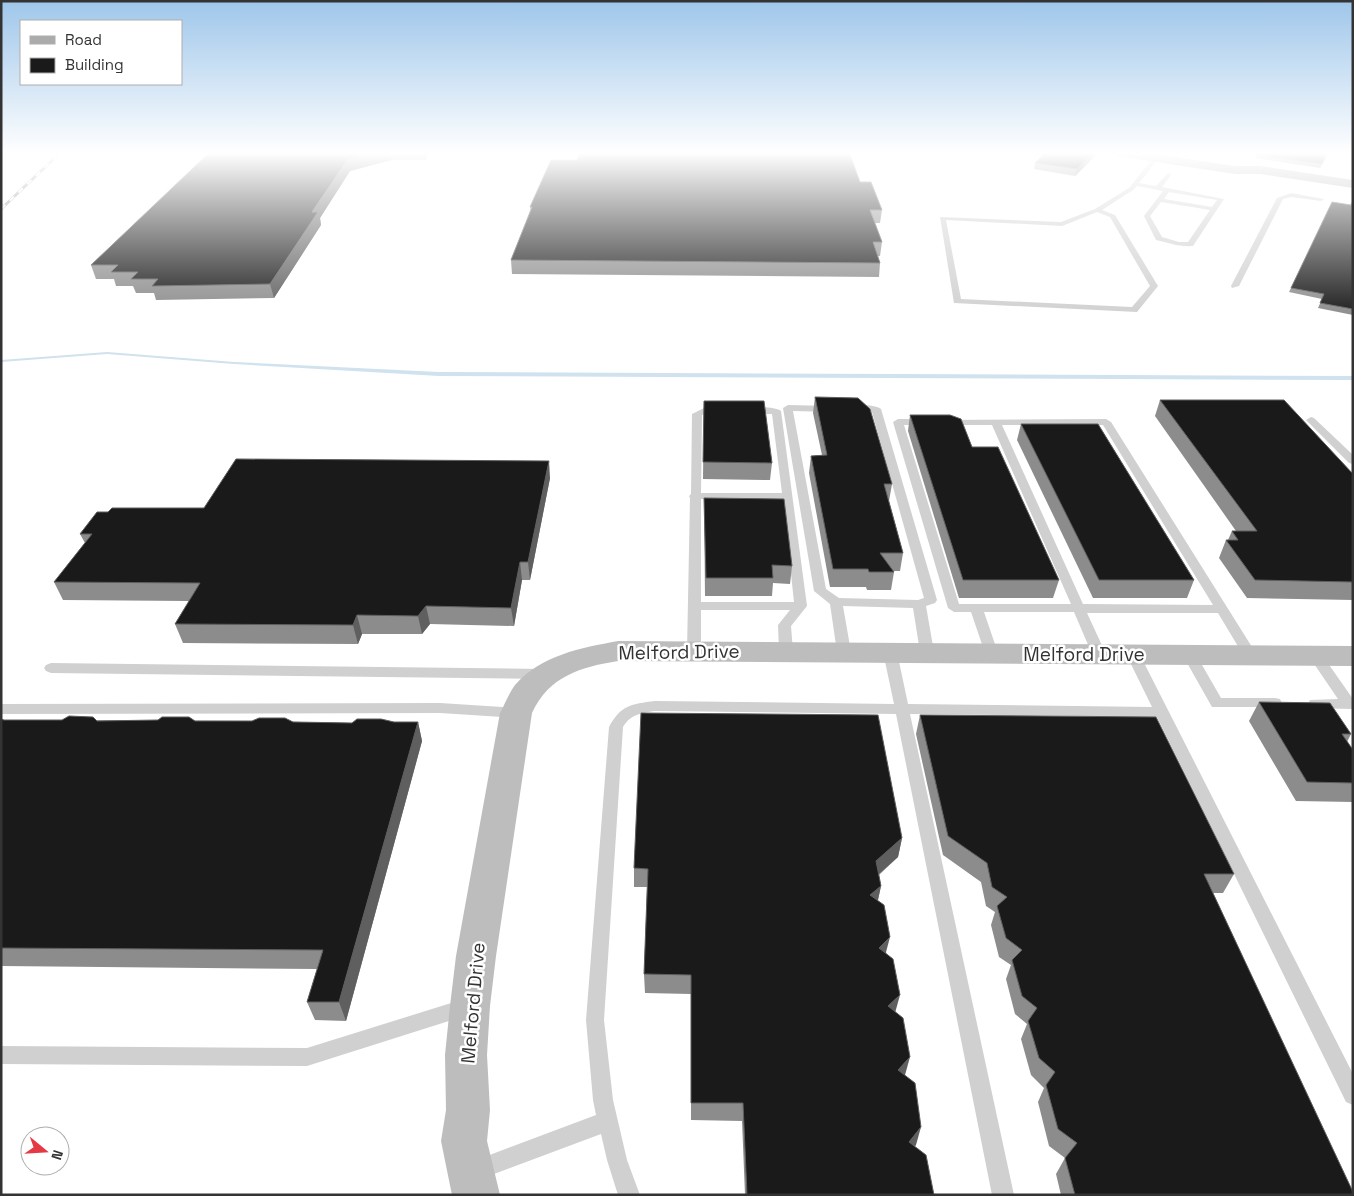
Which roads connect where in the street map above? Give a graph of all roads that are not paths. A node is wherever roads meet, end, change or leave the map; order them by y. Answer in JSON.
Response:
{"nodes":[{"id":1,"x":1101,"y":208,"type":"edge"},
{"id":2,"x":1154,"y":208,"type":"edge"},
{"id":3,"x":1207,"y":208,"type":"edge"},
{"id":4,"x":1275,"y":208,"type":"edge"},
{"id":5,"x":1214,"y":209,"type":"joint"},
{"id":6,"x":1097,"y":210,"type":"junction"},
{"id":7,"x":1235,"y":286,"type":"dead end"},
{"id":8,"x":1310,"y":420,"type":"dead end"},
{"id":9,"x":996,"y":422,"type":"junction"},
{"id":10,"x":1353,"y":462,"type":"edge"},
{"id":11,"x":694,"y":496,"type":"junction"},
{"id":12,"x":788,"y":496,"type":"junction"},
{"id":13,"x":836,"y":602,"type":"junction"},
{"id":14,"x":919,"y":604,"type":"junction"},
{"id":15,"x":695,"y":606,"type":"junction"},
{"id":16,"x":801,"y":606,"type":"junction"},
{"id":17,"x":976,"y":608,"type":"junction"},
{"id":18,"x":1079,"y":609,"type":"junction"},
{"id":19,"x":1222,"y":610,"type":"junction"},
{"id":20,"x":694,"y":651,"type":"junction"},
{"id":21,"x":786,"y":651,"type":"junction"},
{"id":22,"x":844,"y":652,"type":"junction"},
{"id":23,"x":890,"y":652,"type":"junction"},
{"id":24,"x":927,"y":652,"type":"junction"},
{"id":25,"x":991,"y":653,"type":"junction"},
{"id":26,"x":1099,"y":654,"type":"junction"},
{"id":27,"x":1133,"y":654,"type":"junction"},
{"id":28,"x":1189,"y":654,"type":"junction"},
{"id":29,"x":1250,"y":655,"type":"junction"},
{"id":30,"x":1315,"y":655,"type":"junction"},
{"id":31,"x":1353,"y":656,"type":"edge"},
{"id":32,"x":51,"y":668,"type":"dead end"},
{"id":33,"x":550,"y":674,"type":"junction"},
{"id":34,"x":1351,"y":704,"type":"edge"},
{"id":35,"x":1,"y":709,"type":"edge"},
{"id":36,"x":901,"y":709,"type":"junction"},
{"id":37,"x":1162,"y":712,"type":"junction"},
{"id":38,"x":516,"y":713,"type":"junction"},
{"id":39,"x":470,"y":1006,"type":"junction"},
{"id":40,"x":1,"y":1055,"type":"edge"},
{"id":41,"x":1353,"y":1095,"type":"edge"},
{"id":42,"x":607,"y":1121,"type":"junction"},
{"id":43,"x":472,"y":1184,"type":"edge"},
{"id":44,"x":629,"y":1195,"type":"edge"},
{"id":45,"x":1003,"y":1195,"type":"edge"}],
"edges":[{"from":1,"to":6,"type":"lane"},
{"from":2,"to":5,"type":"lane"},
{"from":3,"to":5,"type":"lane"},
{"from":4,"to":7,"type":"lane"},
{"from":6,"to":6,"type":"lane"},
{"from":8,"to":10,"type":"lane"},
{"from":9,"to":17,"type":"lane"},
{"from":9,"to":18,"type":"lane"},
{"from":9,"to":19,"type":"lane"},
{"from":11,"to":12,"type":"lane"},
{"from":11,"to":12,"type":"lane"},
{"from":11,"to":15,"type":"lane"},
{"from":12,"to":16,"type":"lane"},
{"from":13,"to":14,"type":"lane"},
{"from":13,"to":14,"type":"lane"},
{"from":13,"to":22,"type":"lane"},
{"from":14,"to":24,"type":"lane"},
{"from":15,"to":16,"type":"lane"},
{"from":15,"to":20,"type":"lane"},
{"from":16,"to":21,"type":"lane"},
{"from":17,"to":18,"type":"lane"},
{"from":17,"to":25,"type":"lane"},
{"from":18,"to":19,"type":"lane"},
{"from":18,"to":26,"type":"lane"},
{"from":19,"to":29,"type":"lane"},
{"from":20,"to":21,"type":"street","name":"Melford Drive"},
{"from":20,"to":33,"type":"street","name":"Melford Drive"},
{"from":21,"to":22,"type":"street","name":"Melford Drive"},
{"from":22,"to":23,"type":"street","name":"Melford Drive"},
{"from":23,"to":24,"type":"street","name":"Melford Drive"},
{"from":23,"to":36,"type":"lane"},
{"from":24,"to":25,"type":"street","name":"Melford Drive"},
{"from":25,"to":26,"type":"street","name":"Melford Drive"},
{"from":26,"to":27,"type":"street","name":"Melford Drive"},
{"from":27,"to":28,"type":"street","name":"Melford Drive"},
{"from":27,"to":37,"type":"lane"},
{"from":28,"to":29,"type":"street","name":"Melford Drive"},
{"from":28,"to":34,"type":"lane"},
{"from":29,"to":30,"type":"street","name":"Melford Drive"},
{"from":30,"to":31,"type":"street","name":"Melford Drive"},
{"from":30,"to":34,"type":"lane"},
{"from":32,"to":33,"type":"lane"},
{"from":33,"to":38,"type":"street","name":"Melford Drive"},
{"from":35,"to":38,"type":"lane"},
{"from":36,"to":37,"type":"lane"},
{"from":36,"to":42,"type":"lane"},
{"from":36,"to":45,"type":"lane"},
{"from":37,"to":41,"type":"lane"},
{"from":38,"to":39,"type":"street","name":"Melford Drive"},
{"from":39,"to":40,"type":"lane"},
{"from":39,"to":43,"type":"street","name":"Melford Drive"},
{"from":42,"to":43,"type":"lane"},
{"from":42,"to":44,"type":"lane"}]}
